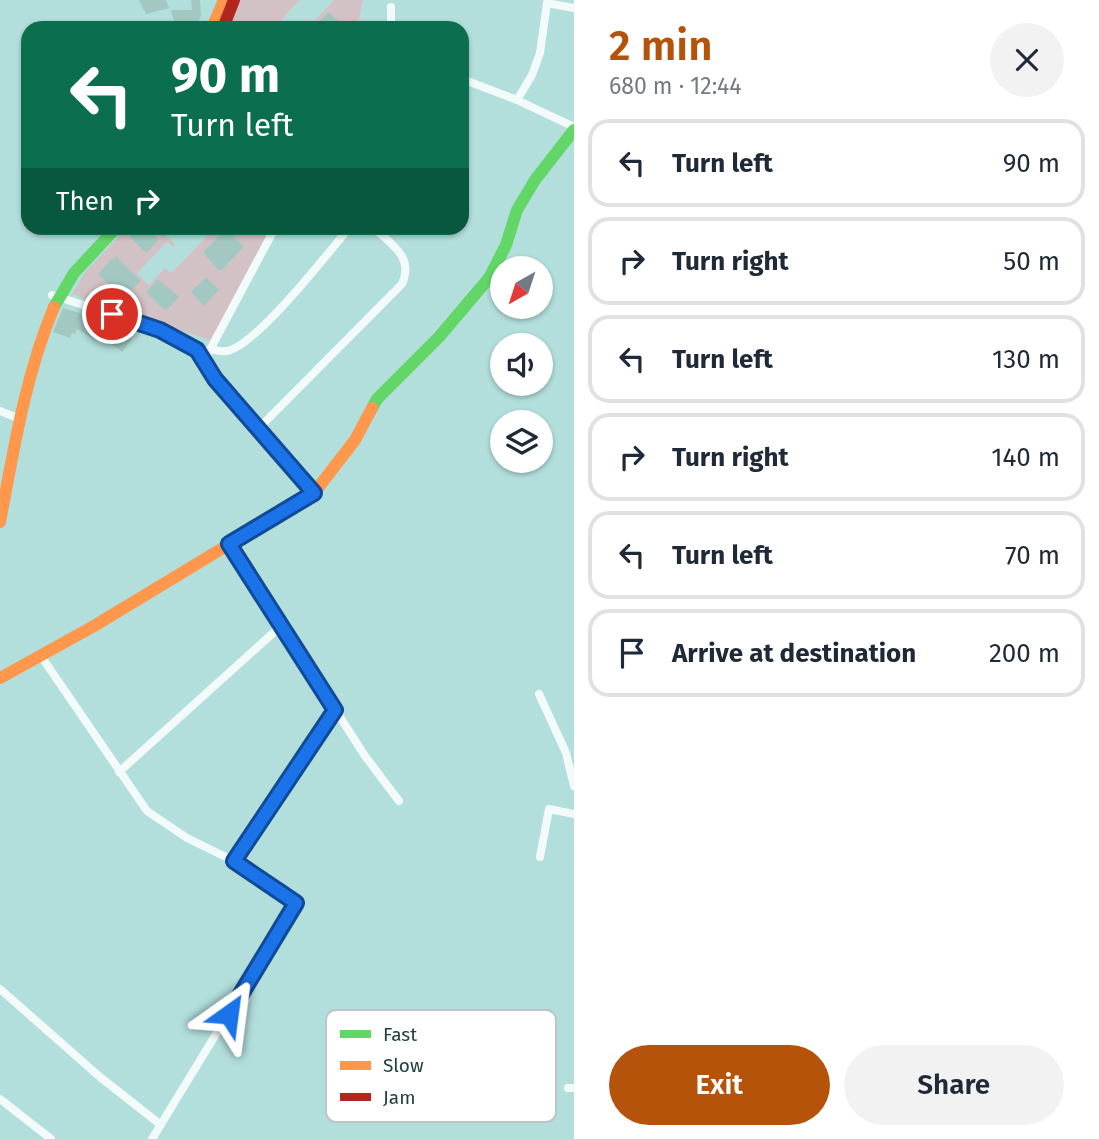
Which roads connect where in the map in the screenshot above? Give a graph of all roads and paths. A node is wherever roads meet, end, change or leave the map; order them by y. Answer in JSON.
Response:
{"nodes":[{"id":1,"x":225,"y":0,"type":"edge"},
{"id":2,"x":232,"y":0,"type":"edge"},
{"id":3,"x":391,"y":7,"type":"dead end"},
{"id":4,"x":574,"y":8,"type":"edge"},
{"id":5,"x":215,"y":21,"type":"edge"},
{"id":6,"x":224,"y":21,"type":"edge"},
{"id":7,"x":391,"y":21,"type":"edge"},
{"id":8,"x":469,"y":82,"type":"edge"},
{"id":9,"x":517,"y":100,"type":"junction"},
{"id":10,"x":574,"y":128,"type":"edge"},
{"id":11,"x":104,"y":235,"type":"edge"},
{"id":12,"x":110,"y":235,"type":"edge"},
{"id":13,"x":271,"y":235,"type":"edge"},
{"id":14,"x":343,"y":235,"type":"edge"},
{"id":15,"x":381,"y":235,"type":"edge"},
{"id":16,"x":61,"y":298,"type":"junction"},
{"id":17,"x":211,"y":349,"type":"junction"},
{"id":18,"x":204,"y":361,"type":"junction"},
{"id":19,"x":0,"y":411,"type":"edge"},
{"id":20,"x":15,"y":417,"type":"junction"},
{"id":21,"x":258,"y":429,"type":"junction"},
{"id":22,"x":0,"y":485,"type":"edge"},
{"id":23,"x":314,"y":493,"type":"junction"},
{"id":24,"x":0,"y":522,"type":"edge"},
{"id":25,"x":229,"y":544,"type":"junction"},
{"id":26,"x":282,"y":625,"type":"junction"},
{"id":27,"x":41,"y":656,"type":"junction"},
{"id":28,"x":0,"y":678,"type":"edge"},
{"id":29,"x":539,"y":694,"type":"dead end"},
{"id":30,"x":335,"y":710,"type":"junction"},
{"id":31,"x":120,"y":772,"type":"junction"},
{"id":32,"x":574,"y":786,"type":"edge"},
{"id":33,"x":399,"y":801,"type":"dead end"},
{"id":34,"x":574,"y":814,"type":"edge"},
{"id":35,"x":540,"y":857,"type":"dead end"},
{"id":36,"x":234,"y":861,"type":"junction"},
{"id":37,"x":0,"y":989,"type":"edge"},
{"id":38,"x":0,"y":1099,"type":"edge"},
{"id":39,"x":161,"y":1125,"type":"junction"},
{"id":40,"x":51,"y":1139,"type":"edge"},
{"id":41,"x":152,"y":1139,"type":"edge"}],
"edges":[{"from":1,"to":5,"type":"street"},
{"from":2,"to":6,"type":"street"},
{"from":3,"to":7,"type":"street"},
{"from":4,"to":9,"type":"street"},
{"from":8,"to":9,"type":"street"},
{"from":9,"to":10,"type":"street"},
{"from":10,"to":23,"type":"street"},
{"from":11,"to":16,"type":"street"},
{"from":12,"to":16,"type":"street"},
{"from":13,"to":17,"type":"street"},
{"from":14,"to":17,"type":"street"},
{"from":15,"to":21,"type":"street"},
{"from":16,"to":18,"type":"street"},
{"from":16,"to":20,"type":"street"},
{"from":16,"to":24,"type":"street"},
{"from":17,"to":18,"type":"street"},
{"from":18,"to":21,"type":"street"},
{"from":19,"to":20,"type":"street"},
{"from":20,"to":22,"type":"street"},
{"from":21,"to":23,"type":"street"},
{"from":23,"to":25,"type":"street"},
{"from":25,"to":26,"type":"street"},
{"from":25,"to":27,"type":"street"},
{"from":26,"to":30,"type":"street"},
{"from":26,"to":31,"type":"street"},
{"from":27,"to":28,"type":"street"},
{"from":27,"to":31,"type":"street"},
{"from":29,"to":32,"type":"street"},
{"from":30,"to":33,"type":"street"},
{"from":30,"to":36,"type":"street"},
{"from":31,"to":36,"type":"street"},
{"from":34,"to":35,"type":"street"},
{"from":36,"to":39,"type":"street"},
{"from":37,"to":39,"type":"street"},
{"from":38,"to":40,"type":"street"},
{"from":39,"to":41,"type":"street"}]}
